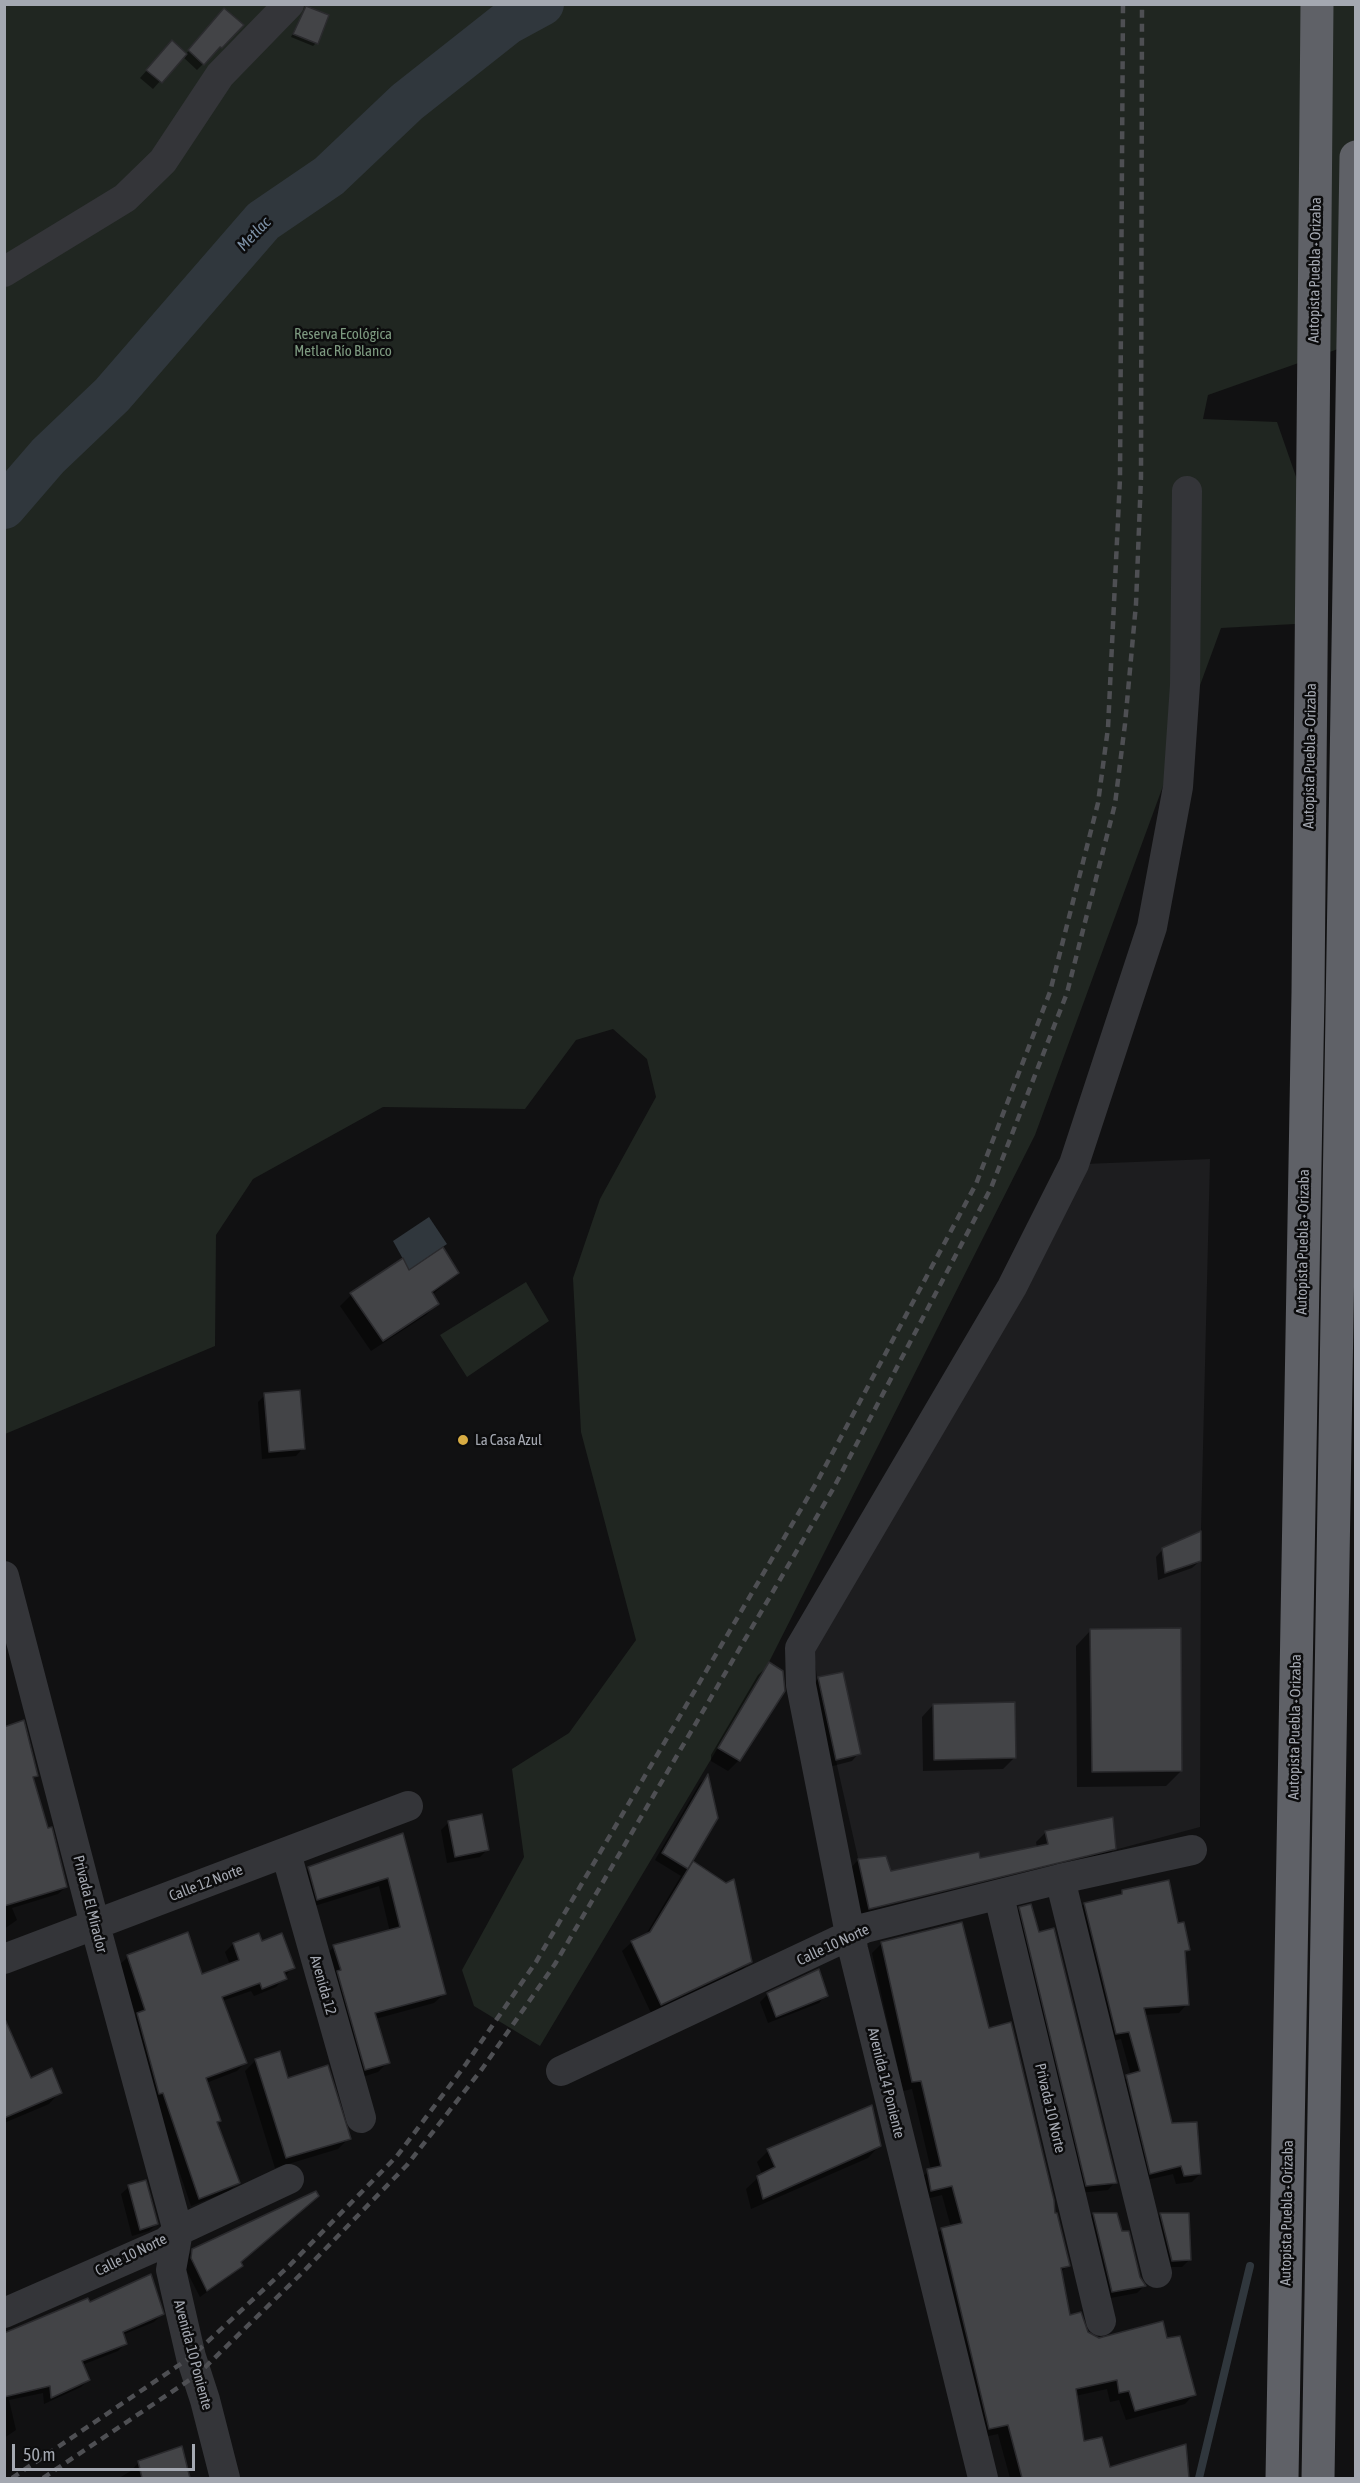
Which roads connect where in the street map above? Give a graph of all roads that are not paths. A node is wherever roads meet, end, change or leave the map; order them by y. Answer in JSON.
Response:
{"nodes":[{"id":1,"x":288,"y":4,"type":"edge"},
{"id":2,"x":1317,"y":4,"type":"edge"},
{"id":3,"x":1356,"y":157,"type":"edge"},
{"id":4,"x":1355,"y":165,"type":"edge"},
{"id":5,"x":4,"y":272,"type":"edge"},
{"id":6,"x":1187,"y":491,"type":"dead end"},
{"id":7,"x":4,"y":1576,"type":"edge"},
{"id":8,"x":408,"y":1806,"type":"dead end"},
{"id":9,"x":1192,"y":1850,"type":"dead end"},
{"id":10,"x":286,"y":1853,"type":"junction"},
{"id":11,"x":1060,"y":1879,"type":"junction"},
{"id":12,"x":999,"y":1896,"type":"junction"},
{"id":13,"x":95,"y":1925,"type":"junction"},
{"id":14,"x":850,"y":1937,"type":"junction"},
{"id":15,"x":4,"y":1959,"type":"edge"},
{"id":16,"x":561,"y":2071,"type":"dead end"},
{"id":17,"x":361,"y":2118,"type":"dead end"},
{"id":18,"x":289,"y":2179,"type":"dead end"},
{"id":19,"x":178,"y":2231,"type":"junction"},
{"id":20,"x":1156,"y":2273,"type":"dead end"},
{"id":21,"x":4,"y":2313,"type":"edge"},
{"id":22,"x":1101,"y":2320,"type":"dead end"},
{"id":23,"x":225,"y":2478,"type":"edge"},
{"id":24,"x":983,"y":2478,"type":"edge"},
{"id":25,"x":1282,"y":2478,"type":"edge"},
{"id":26,"x":1318,"y":2478,"type":"edge"}],
"edges":[{"from":1,"to":5,"type":"street"},
{"from":2,"to":25,"type":"highway","name":"Autopista Puebla - Orizaba"},
{"from":3,"to":4,"type":"highway"},
{"from":4,"to":26,"type":"highway"},
{"from":6,"to":14,"type":"street","name":"Avenida 14 Poniente"},
{"from":7,"to":13,"type":"street","name":"Privada El Mirador"},
{"from":8,"to":10,"type":"street","name":"Calle 12 Norte"},
{"from":9,"to":11,"type":"street","name":"Calle 10 Norte"},
{"from":10,"to":13,"type":"street","name":"Calle 12 Norte"},
{"from":10,"to":17,"type":"street","name":"Avenida 12"},
{"from":11,"to":12,"type":"street","name":"Calle 10 Norte"},
{"from":11,"to":20,"type":"street"},
{"from":12,"to":14,"type":"street","name":"Calle 10 Norte"},
{"from":12,"to":22,"type":"street","name":"Privada 10 Norte"},
{"from":13,"to":15,"type":"street","name":"Calle 12 Norte"},
{"from":13,"to":19,"type":"street","name":"Privada El Mirador"},
{"from":14,"to":16,"type":"street","name":"Calle 10 Norte"},
{"from":14,"to":24,"type":"street","name":"Avenida 14 Poniente"},
{"from":18,"to":19,"type":"street","name":"Calle 10 Norte"},
{"from":19,"to":21,"type":"street","name":"Calle 10 Norte"},
{"from":19,"to":23,"type":"street","name":"Avenida 10 Poniente"}]}
